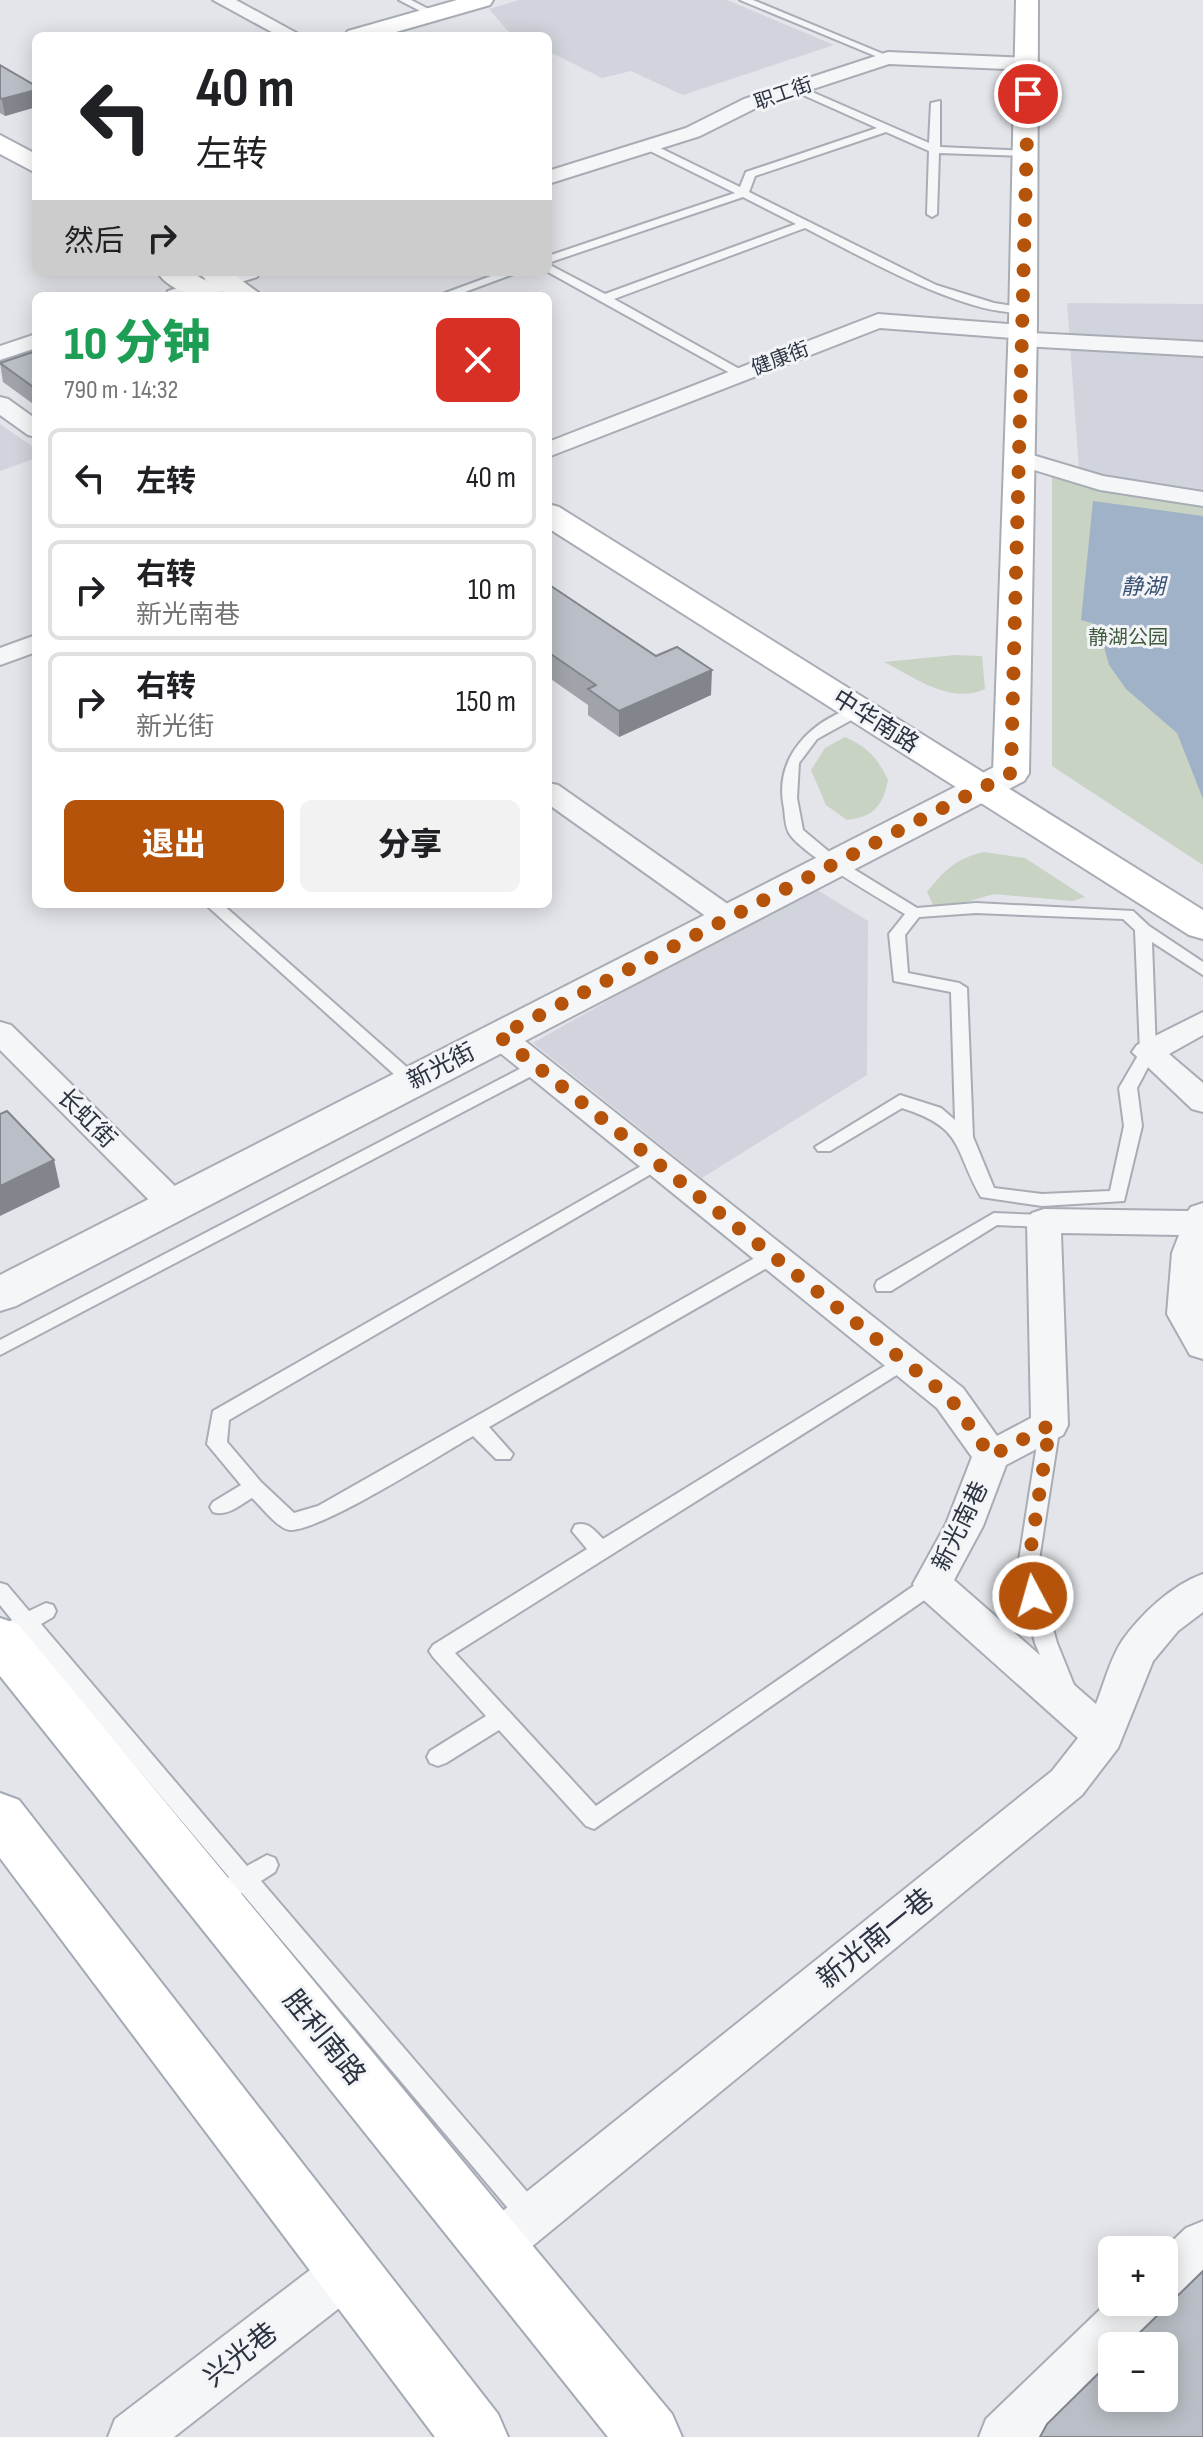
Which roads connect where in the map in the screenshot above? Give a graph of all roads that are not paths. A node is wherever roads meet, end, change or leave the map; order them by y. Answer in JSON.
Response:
{"nodes":[{"id":1,"x":222,"y":0,"type":"edge"},
{"id":2,"x":404,"y":0,"type":"edge"},
{"id":3,"x":482,"y":0,"type":"edge"},
{"id":4,"x":745,"y":0,"type":"edge"},
{"id":5,"x":1027,"y":0,"type":"edge"},
{"id":6,"x":433,"y":14,"type":"junction"},
{"id":7,"x":285,"y":32,"type":"edge"},
{"id":8,"x":370,"y":32,"type":"edge"},
{"id":9,"x":888,"y":58,"type":"junction"},
{"id":10,"x":1029,"y":64,"type":"junction"},
{"id":11,"x":796,"y":88,"type":"junction"},
{"id":12,"x":936,"y":103,"type":"dead end"},
{"id":13,"x":887,"y":128,"type":"junction"},
{"id":14,"x":8,"y":137,"type":"edge"},
{"id":15,"x":648,"y":146,"type":"junction"},
{"id":16,"x":936,"y":150,"type":"junction"},
{"id":17,"x":1026,"y":153,"type":"junction"},
{"id":18,"x":32,"y":161,"type":"edge"},
{"id":19,"x":0,"y":170,"type":"edge"},
{"id":20,"x":552,"y":177,"type":"edge"},
{"id":21,"x":32,"y":189,"type":"edge"},
{"id":22,"x":743,"y":194,"type":"junction"},
{"id":23,"x":932,"y":214,"type":"dead end"},
{"id":24,"x":805,"y":224,"type":"junction"},
{"id":25,"x":552,"y":259,"type":"edge"},
{"id":26,"x":552,"y":269,"type":"edge"},
{"id":27,"x":185,"y":276,"type":"edge"},
{"id":28,"x":501,"y":276,"type":"edge"},
{"id":29,"x":212,"y":284,"type":"edge"},
{"id":30,"x":237,"y":292,"type":"edge"},
{"id":31,"x":455,"y":292,"type":"edge"},
{"id":32,"x":604,"y":299,"type":"junction"},
{"id":33,"x":1023,"y":326,"type":"junction"},
{"id":34,"x":1203,"y":330,"type":"edge"},
{"id":35,"x":32,"y":342,"type":"edge"},
{"id":36,"x":1203,"y":349,"type":"edge"},
{"id":37,"x":0,"y":353,"type":"edge"},
{"id":38,"x":739,"y":374,"type":"junction"},
{"id":39,"x":0,"y":404,"type":"edge"},
{"id":40,"x":32,"y":425,"type":"edge"},
{"id":41,"x":552,"y":448,"type":"edge"},
{"id":42,"x":1019,"y":458,"type":"junction"},
{"id":43,"x":552,"y":488,"type":"edge"},
{"id":44,"x":1203,"y":499,"type":"edge"},
{"id":45,"x":552,"y":517,"type":"edge"},
{"id":46,"x":32,"y":644,"type":"edge"},
{"id":47,"x":1,"y":656,"type":"edge"},
{"id":48,"x":859,"y":710,"type":"junction"},
{"id":49,"x":997,"y":780,"type":"junction"},
{"id":50,"x":552,"y":794,"type":"edge"},
{"id":51,"x":834,"y":863,"type":"junction"},
{"id":52,"x":1203,"y":894,"type":"edge"},
{"id":53,"x":217,"y":908,"type":"edge"},
{"id":54,"x":914,"y":913,"type":"junction"},
{"id":55,"x":728,"y":918,"type":"junction"},
{"id":56,"x":1203,"y":927,"type":"edge"},
{"id":57,"x":1143,"y":929,"type":"junction"},
{"id":58,"x":1203,"y":970,"type":"edge"},
{"id":59,"x":1203,"y":1022,"type":"edge"},
{"id":60,"x":0,"y":1032,"type":"edge"},
{"id":61,"x":499,"y":1036,"type":"junction"},
{"id":62,"x":1148,"y":1052,"type":"junction"},
{"id":63,"x":537,"y":1066,"type":"junction"},
{"id":64,"x":412,"y":1081,"type":"junction"},
{"id":65,"x":1203,"y":1101,"type":"edge"},
{"id":66,"x":964,"y":1137,"type":"junction"},
{"id":67,"x":824,"y":1147,"type":"dead end"},
{"id":68,"x":657,"y":1163,"type":"junction"},
{"id":69,"x":174,"y":1205,"type":"junction"},
{"id":70,"x":1201,"y":1219,"type":"edge"},
{"id":71,"x":1044,"y":1221,"type":"junction"},
{"id":72,"x":773,"y":1256,"type":"junction"},
{"id":73,"x":884,"y":1286,"type":"dead end"},
{"id":74,"x":0,"y":1295,"type":"edge"},
{"id":75,"x":1203,"y":1346,"type":"edge"},
{"id":76,"x":0,"y":1348,"type":"edge"},
{"id":77,"x":904,"y":1361,"type":"junction"},
{"id":78,"x":1050,"y":1425,"type":"junction"},
{"id":79,"x":477,"y":1427,"type":"junction"},
{"id":80,"x":503,"y":1454,"type":"dead end"},
{"id":81,"x":991,"y":1456,"type":"junction"},
{"id":82,"x":254,"y":1487,"type":"junction"},
{"id":83,"x":220,"y":1507,"type":"dead end"},
{"id":84,"x":582,"y":1531,"type":"dead end"},
{"id":85,"x":601,"y":1550,"type":"junction"},
{"id":86,"x":932,"y":1584,"type":"junction"},
{"id":87,"x":1203,"y":1590,"type":"edge"},
{"id":88,"x":0,"y":1591,"type":"edge"},
{"id":89,"x":18,"y":1627,"type":"edge"},
{"id":90,"x":501,"y":1718,"type":"junction"},
{"id":91,"x":1088,"y":1722,"type":"junction"},
{"id":92,"x":438,"y":1757,"type":"dead end"},
{"id":93,"x":0,"y":1816,"type":"edge"},
{"id":94,"x":267,"y":1865,"type":"dead end"},
{"id":95,"x":229,"y":1890,"type":"junction"},
{"id":96,"x":514,"y":2231,"type":"junction"},
{"id":97,"x":1203,"y":2244,"type":"edge"},
{"id":98,"x":1178,"y":2268,"type":"edge"},
{"id":99,"x":348,"y":2271,"type":"junction"},
{"id":100,"x":1129,"y":2316,"type":"edge"},
{"id":101,"x":133,"y":2437,"type":"edge"},
{"id":102,"x":475,"y":2437,"type":"edge"},
{"id":103,"x":649,"y":2437,"type":"edge"},
{"id":104,"x":1004,"y":2437,"type":"edge"}],
"edges":[{"from":1,"to":7,"type":"street"},
{"from":2,"to":6,"type":"lane"},
{"from":3,"to":6,"type":"main road"},
{"from":4,"to":9,"type":"lane"},
{"from":5,"to":10,"type":"main road"},
{"from":6,"to":8,"type":"main road"},
{"from":9,"to":10,"type":"street","name":"职工街"},
{"from":9,"to":11,"type":"street","name":"职工街"},
{"from":10,"to":17,"type":"main road"},
{"from":11,"to":13,"type":"lane"},
{"from":11,"to":15,"type":"street","name":"职工街"},
{"from":12,"to":16,"type":"lane"},
{"from":13,"to":16,"type":"lane"},
{"from":13,"to":22,"type":"lane"},
{"from":14,"to":18,"type":"main road"},
{"from":15,"to":20,"type":"street","name":"职工街"},
{"from":15,"to":22,"type":"lane"},
{"from":16,"to":17,"type":"lane"},
{"from":16,"to":23,"type":"lane"},
{"from":17,"to":33,"type":"main road"},
{"from":19,"to":21,"type":"main road"},
{"from":22,"to":24,"type":"lane"},
{"from":22,"to":25,"type":"lane"},
{"from":24,"to":32,"type":"lane"},
{"from":24,"to":33,"type":"lane"},
{"from":26,"to":32,"type":"lane"},
{"from":27,"to":29,"type":"main road"},
{"from":28,"to":31,"type":"lane"},
{"from":29,"to":30,"type":"main road"},
{"from":32,"to":38,"type":"lane"},
{"from":33,"to":34,"type":"street"},
{"from":33,"to":36,"type":"street"},
{"from":33,"to":38,"type":"street","name":"健康街"},
{"from":33,"to":42,"type":"main road"},
{"from":35,"to":37,"type":"street"},
{"from":38,"to":41,"type":"street","name":"健康街"},
{"from":39,"to":40,"type":"street"},
{"from":42,"to":44,"type":"street"},
{"from":42,"to":49,"type":"main road"},
{"from":43,"to":49,"type":"main road","name":"中华南路"},
{"from":45,"to":48,"type":"main road","name":"中华南路"},
{"from":46,"to":47,"type":"street"},
{"from":48,"to":49,"type":"main road","name":"中华南路"},
{"from":48,"to":51,"type":"lane"},
{"from":49,"to":51,"type":"street","name":"新光街"},
{"from":49,"to":52,"type":"main road"},
{"from":49,"to":56,"type":"main road","name":"中华南路"},
{"from":50,"to":55,"type":"street"},
{"from":51,"to":54,"type":"lane"},
{"from":51,"to":55,"type":"street","name":"新光街"},
{"from":53,"to":64,"type":"lane"},
{"from":54,"to":57,"type":"lane"},
{"from":54,"to":66,"type":"lane"},
{"from":55,"to":61,"type":"street","name":"新光街"},
{"from":57,"to":58,"type":"lane"},
{"from":57,"to":62,"type":"lane"},
{"from":59,"to":62,"type":"street"},
{"from":60,"to":69,"type":"street","name":"长虹街"},
{"from":61,"to":63,"type":"street","name":"新光南巷"},
{"from":61,"to":64,"type":"street","name":"新光街"},
{"from":62,"to":65,"type":"street"},
{"from":62,"to":66,"type":"lane"},
{"from":63,"to":68,"type":"street","name":"新光南巷"},
{"from":63,"to":76,"type":"lane"},
{"from":64,"to":69,"type":"street","name":"新光街"},
{"from":66,"to":67,"type":"lane"},
{"from":68,"to":72,"type":"street","name":"新光南巷"},
{"from":68,"to":82,"type":"lane"},
{"from":69,"to":74,"type":"street","name":"新光街"},
{"from":70,"to":71,"type":"street"},
{"from":70,"to":75,"type":"street"},
{"from":71,"to":73,"type":"lane"},
{"from":71,"to":78,"type":"street"},
{"from":72,"to":77,"type":"street","name":"新光南巷"},
{"from":72,"to":79,"type":"lane"},
{"from":77,"to":81,"type":"street","name":"新光南巷"},
{"from":77,"to":85,"type":"lane"},
{"from":78,"to":81,"type":"street"},
{"from":78,"to":91,"type":"lane"},
{"from":79,"to":80,"type":"lane"},
{"from":79,"to":82,"type":"lane"},
{"from":81,"to":86,"type":"street","name":"新光南巷"},
{"from":82,"to":83,"type":"lane"},
{"from":84,"to":85,"type":"lane"},
{"from":85,"to":90,"type":"lane"},
{"from":86,"to":90,"type":"lane"},
{"from":86,"to":91,"type":"street","name":"新光南巷"},
{"from":87,"to":91,"type":"street","name":"新光南一巷"},
{"from":88,"to":89,"type":"lane"},
{"from":89,"to":95,"type":"main road","name":"胜利南路"},
{"from":90,"to":92,"type":"lane"},
{"from":91,"to":96,"type":"street","name":"新光南一巷"},
{"from":93,"to":99,"type":"main road"},
{"from":94,"to":95,"type":"lane"},
{"from":95,"to":96,"type":"main road","name":"胜利南路"},
{"from":96,"to":103,"type":"main road","name":"胜利南路"},
{"from":97,"to":98,"type":"street"},
{"from":99,"to":101,"type":"street","name":"兴光巷"},
{"from":99,"to":102,"type":"main road"},
{"from":100,"to":104,"type":"street"}]}
